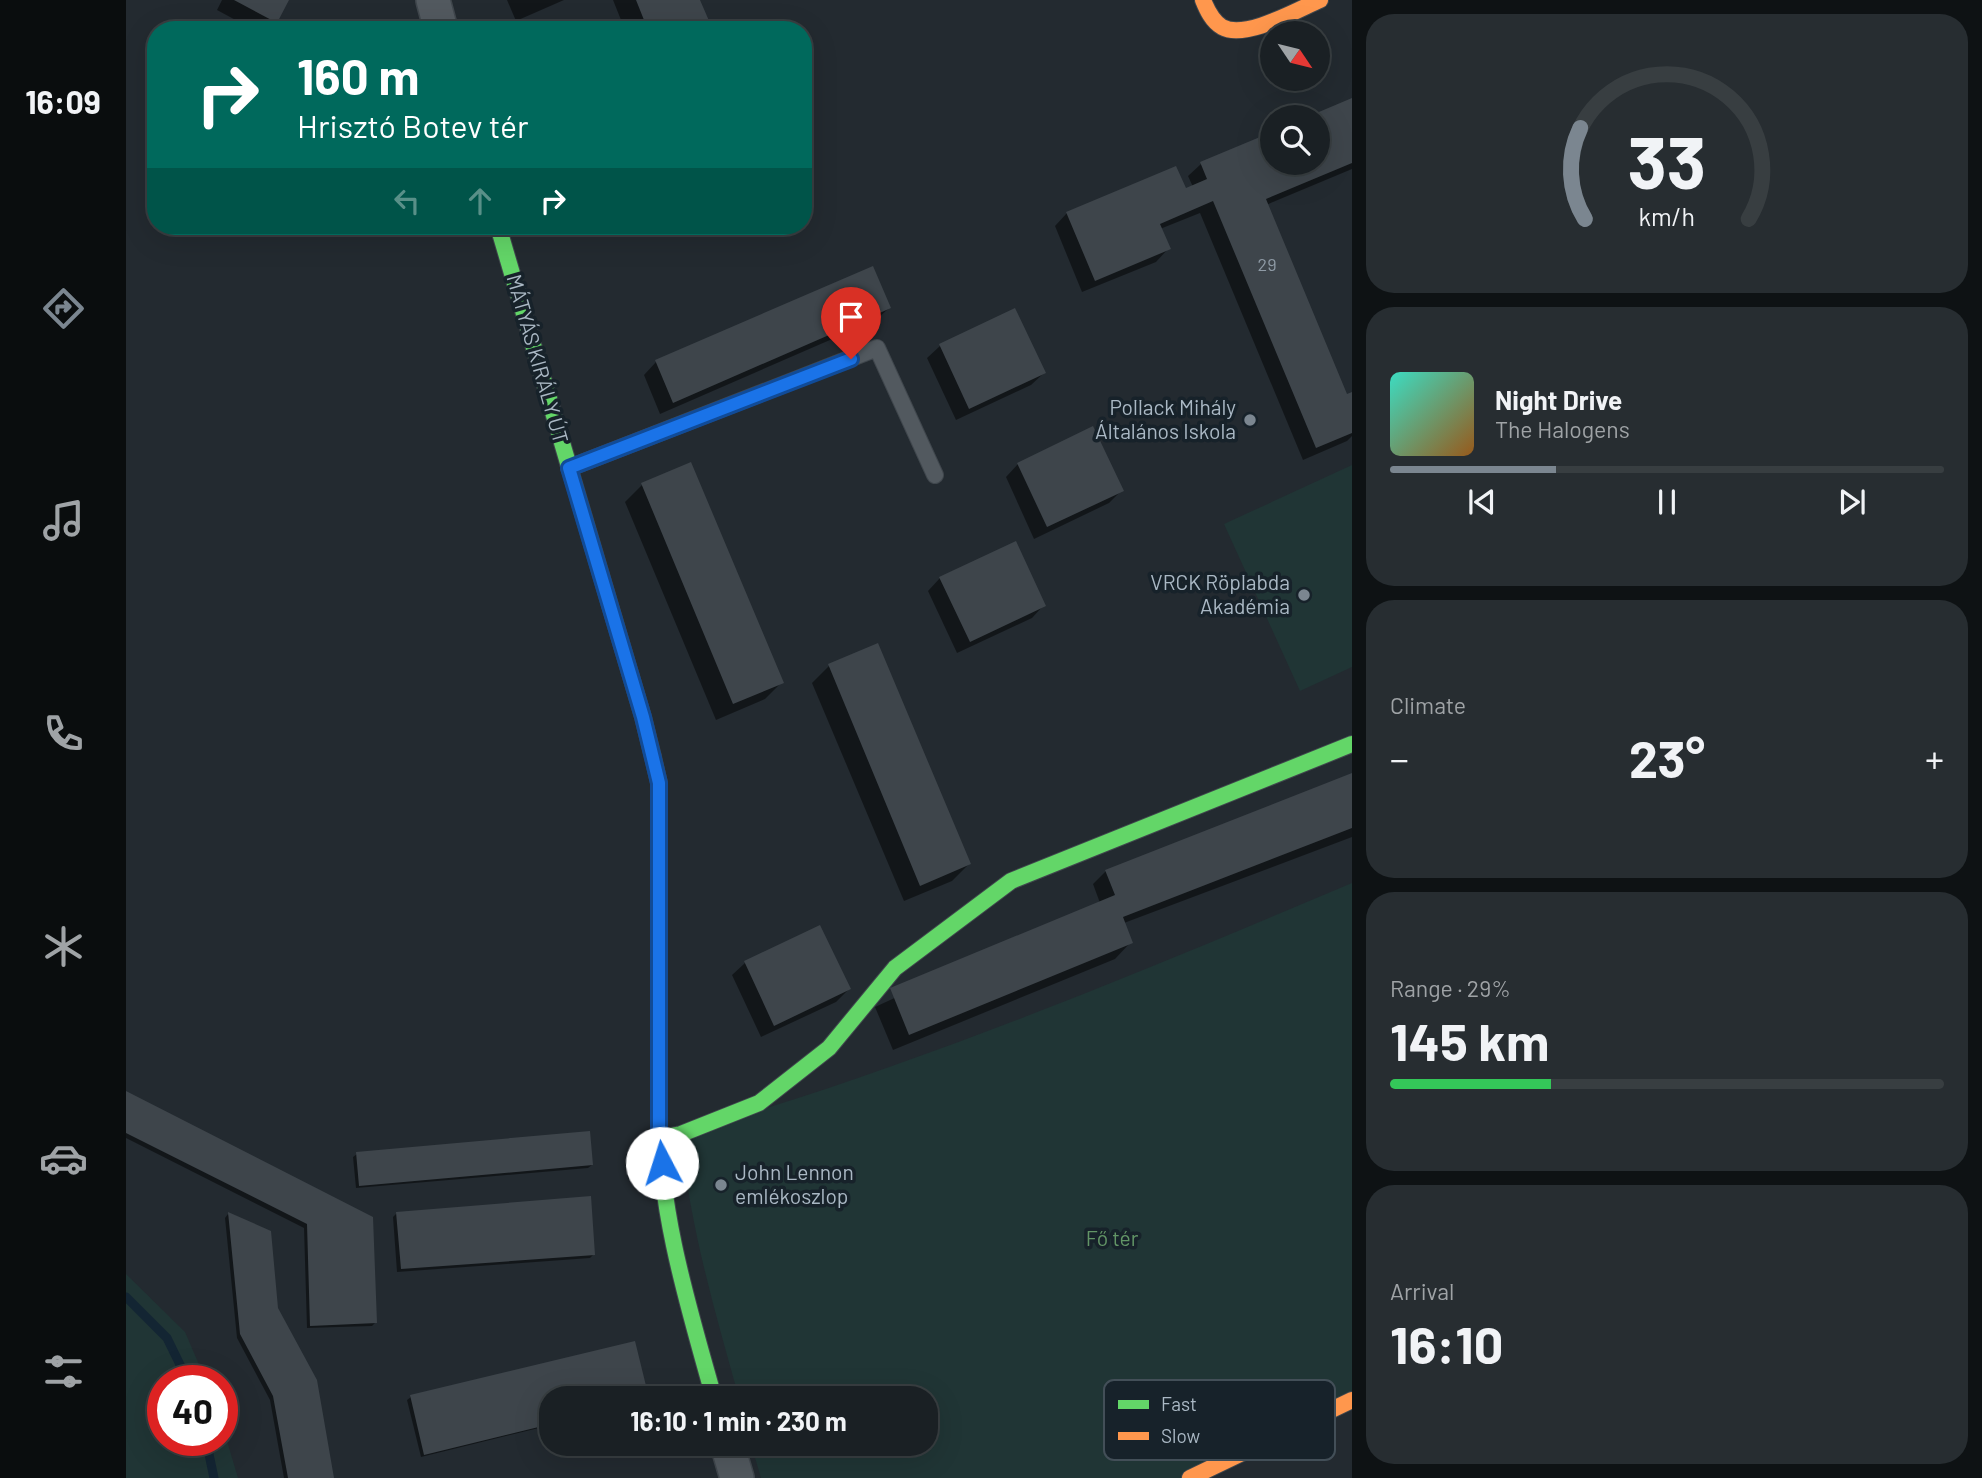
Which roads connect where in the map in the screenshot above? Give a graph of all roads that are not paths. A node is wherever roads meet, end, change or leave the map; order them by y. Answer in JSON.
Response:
{"nodes":[{"id":1,"x":433,"y":0,"type":"edge"},
{"id":2,"x":1203,"y":0,"type":"edge"},
{"id":3,"x":1320,"y":0,"type":"edge"},
{"id":4,"x":439,"y":21,"type":"edge"},
{"id":5,"x":501,"y":235,"type":"edge"},
{"id":6,"x":569,"y":468,"type":"junction"},
{"id":7,"x":934,"y":475,"type":"dead end"},
{"id":8,"x":1352,"y":744,"type":"edge"},
{"id":9,"x":659,"y":1138,"type":"junction"},
{"id":10,"x":711,"y":1386,"type":"edge"},
{"id":11,"x":1352,"y":1400,"type":"edge"},
{"id":12,"x":1335,"y":1408,"type":"edge"},
{"id":13,"x":731,"y":1456,"type":"edge"},
{"id":14,"x":1227,"y":1460,"type":"edge"},
{"id":15,"x":737,"y":1478,"type":"edge"},
{"id":16,"x":1190,"y":1478,"type":"edge"}],
"edges":[{"from":1,"to":4,"type":"street"},
{"from":2,"to":3,"type":"street"},
{"from":5,"to":6,"type":"street","name":"MÁTYÁS KIRÁLY ÚT"},
{"from":6,"to":7,"type":"lane"},
{"from":6,"to":9,"type":"street","name":"MÁTYÁS KIRÁLY ÚT"},
{"from":8,"to":9,"type":"street"},
{"from":9,"to":10,"type":"street","name":"MÁTYÁS KIRÁLY ÚT"},
{"from":11,"to":12,"type":"street"},
{"from":13,"to":15,"type":"street"},
{"from":14,"to":16,"type":"street"}]}
